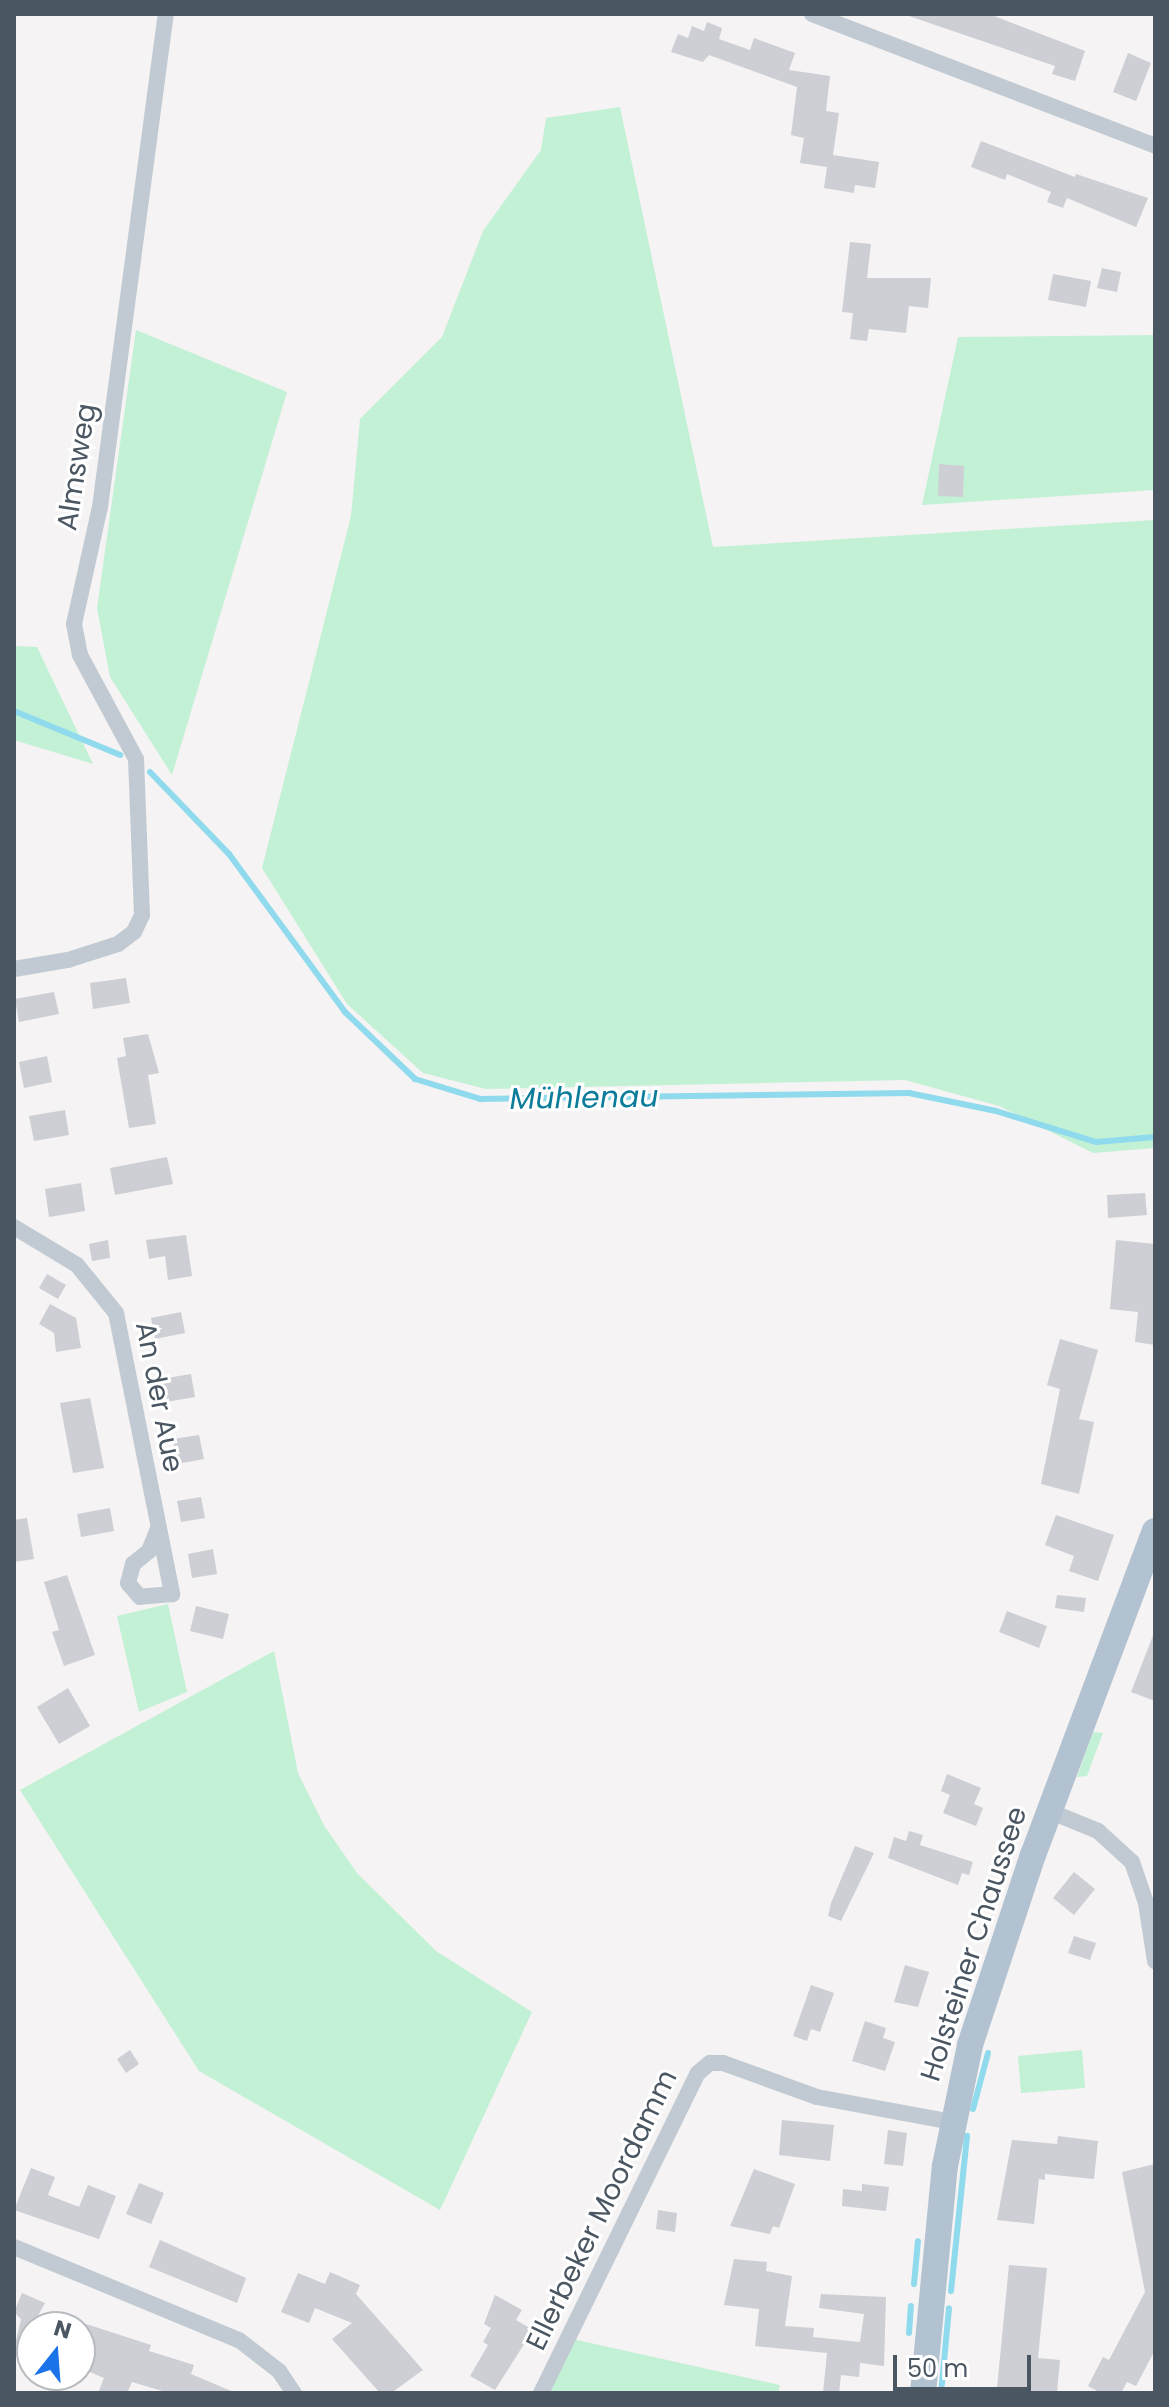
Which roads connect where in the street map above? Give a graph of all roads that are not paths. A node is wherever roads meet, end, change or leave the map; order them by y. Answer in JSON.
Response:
{"nodes":[{"id":1,"x":166,"y":14,"type":"edge"},
{"id":2,"x":812,"y":14,"type":"edge"},
{"id":3,"x":1155,"y":146,"type":"edge"},
{"id":4,"x":14,"y":969,"type":"edge"},
{"id":5,"x":14,"y":1227,"type":"edge"},
{"id":6,"x":158,"y":1529,"type":"dead end"},
{"id":7,"x":1155,"y":1531,"type":"edge"},
{"id":8,"x":1049,"y":1811,"type":"junction"},
{"id":9,"x":1155,"y":1961,"type":"edge"},
{"id":10,"x":952,"y":2122,"type":"junction"},
{"id":11,"x":14,"y":2247,"type":"edge"},
{"id":12,"x":294,"y":2393,"type":"edge"},
{"id":13,"x":541,"y":2393,"type":"edge"},
{"id":14,"x":923,"y":2393,"type":"edge"}],
"edges":[{"from":1,"to":4,"type":"street","name":"Almsweg"},
{"from":2,"to":3,"type":"street"},
{"from":5,"to":6,"type":"street","name":"An der Aue"},
{"from":7,"to":8,"type":"main road","name":"Holsteiner Chaussee"},
{"from":8,"to":9,"type":"street"},
{"from":8,"to":10,"type":"main road","name":"Holsteiner Chaussee"},
{"from":10,"to":13,"type":"street","name":"Ellerbeker Moordamm"},
{"from":10,"to":14,"type":"main road","name":"Holsteiner Chaussee"},
{"from":11,"to":12,"type":"street"}]}
